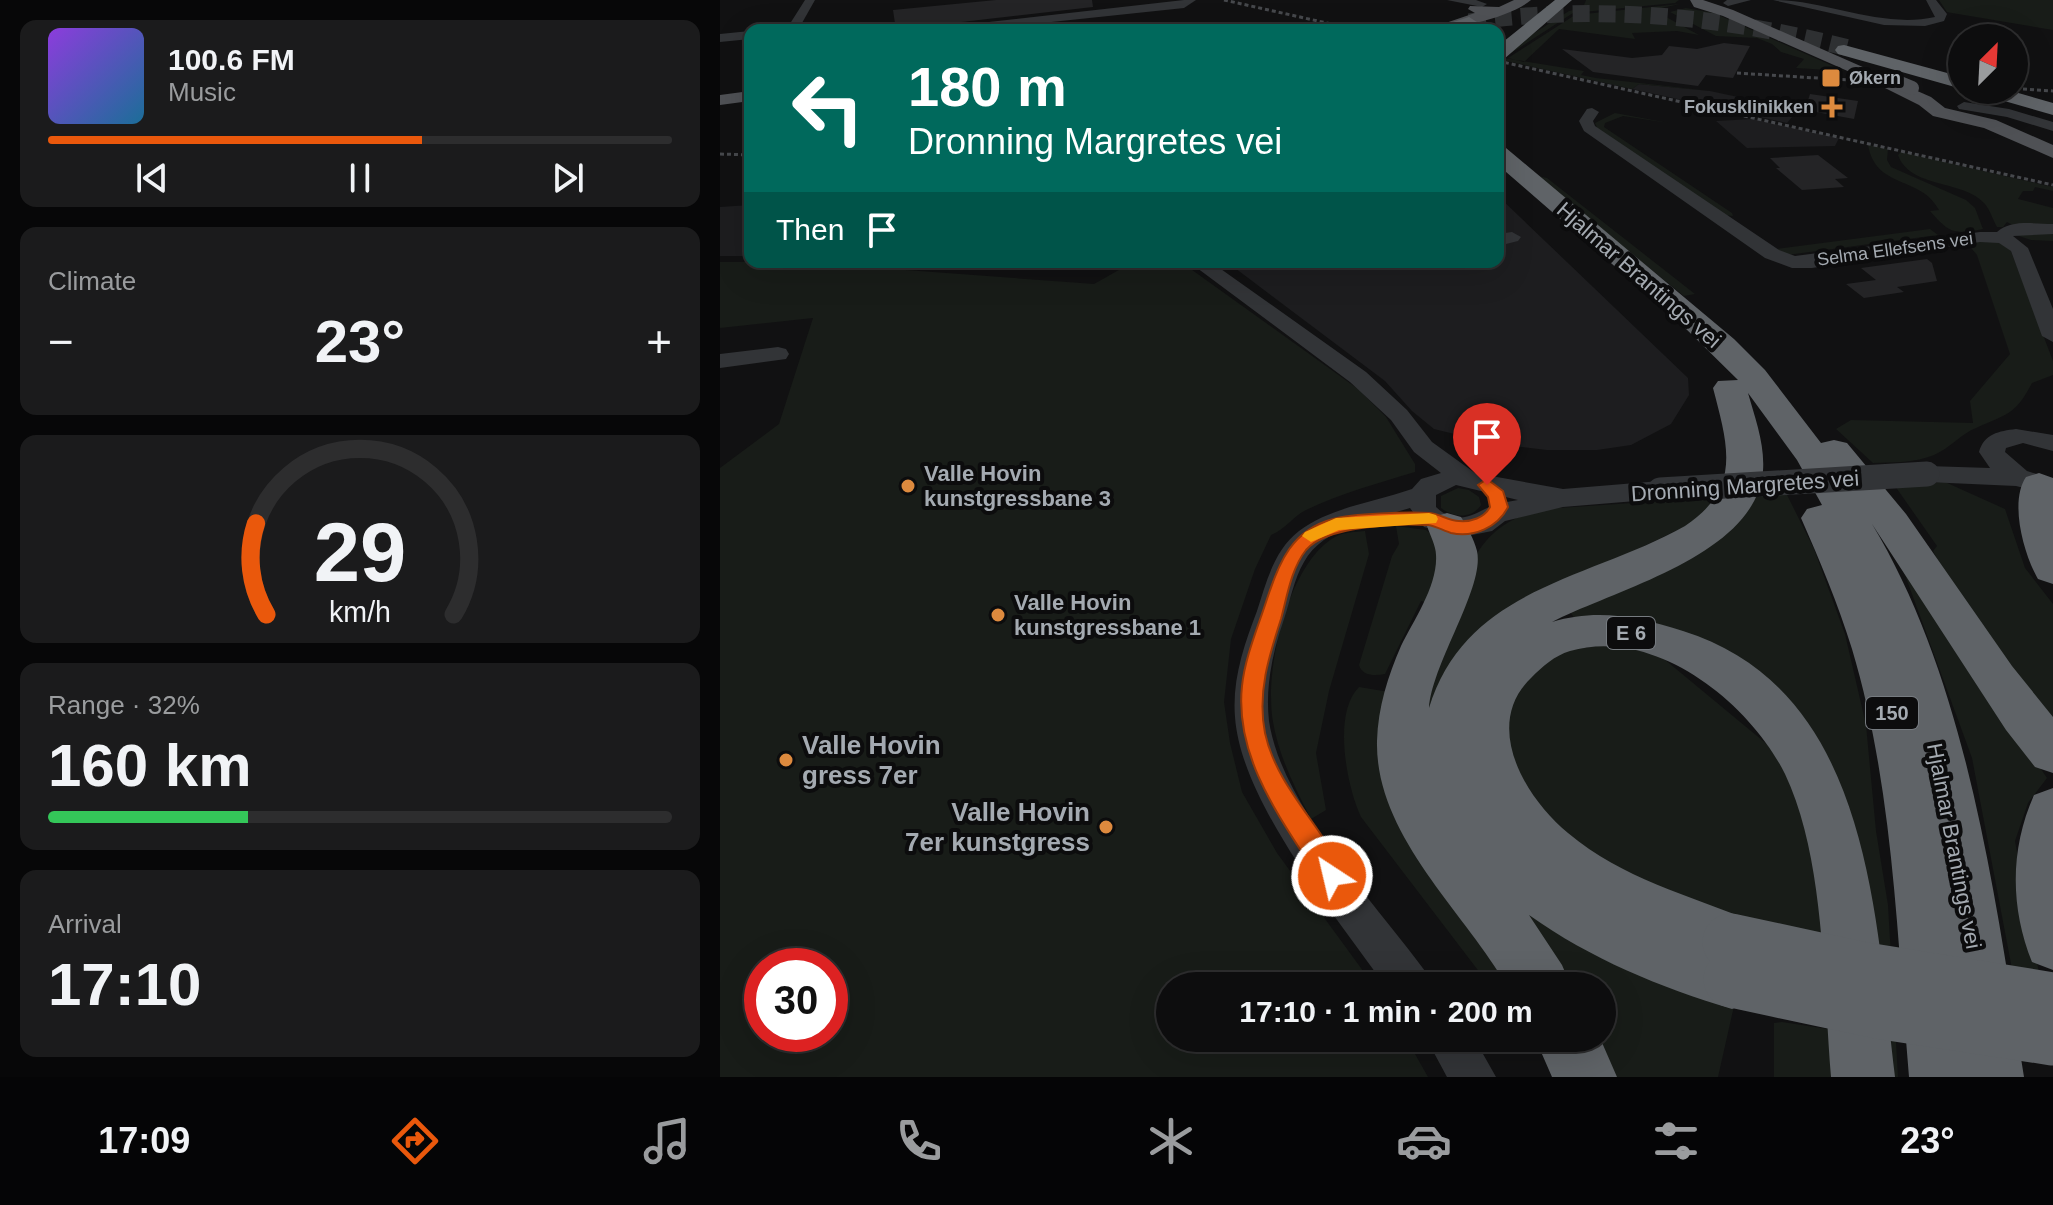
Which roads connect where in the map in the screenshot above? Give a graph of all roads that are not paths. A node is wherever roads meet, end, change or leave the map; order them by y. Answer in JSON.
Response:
{"nodes":[{"id":1,"x":810,"y":0,"type":"edge"},
{"id":2,"x":1191,"y":0,"type":"edge"},
{"id":3,"x":1452,"y":0,"type":"edge"},
{"id":4,"x":1524,"y":0,"type":"edge"},
{"id":5,"x":1549,"y":0,"type":"edge"},
{"id":6,"x":1564,"y":0,"type":"edge"},
{"id":7,"x":1580,"y":0,"type":"edge"},
{"id":8,"x":1746,"y":0,"type":"edge"},
{"id":9,"x":1778,"y":0,"type":"edge"},
{"id":10,"x":1931,"y":0,"type":"edge"},
{"id":11,"x":1713,"y":2,"type":"edge"},
{"id":12,"x":1482,"y":14,"type":"edge"},
{"id":13,"x":796,"y":24,"type":"edge"},
{"id":14,"x":1002,"y":24,"type":"edge"},
{"id":15,"x":1443,"y":24,"type":"edge"},
{"id":16,"x":1451,"y":24,"type":"edge"},
{"id":17,"x":1458,"y":24,"type":"edge"},
{"id":18,"x":744,"y":36,"type":"edge"},
{"id":19,"x":720,"y":38,"type":"edge"},
{"id":20,"x":1507,"y":39,"type":"edge"},
{"id":21,"x":1849,"y":48,"type":"tunnel mouth"},
{"id":22,"x":1948,"y":76,"type":"edge"},
{"id":23,"x":744,"y":95,"type":"edge"},
{"id":24,"x":2028,"y":96,"type":"edge"},
{"id":25,"x":720,"y":98,"type":"edge"},
{"id":26,"x":2028,"y":98,"type":"edge"},
{"id":27,"x":2028,"y":99,"type":"edge"},
{"id":28,"x":2053,"y":105,"type":"edge"},
{"id":29,"x":1592,"y":112,"type":"dead end"},
{"id":30,"x":1995,"y":118,"type":"junction"},
{"id":31,"x":2053,"y":127,"type":"edge"},
{"id":32,"x":2053,"y":152,"type":"edge"},
{"id":33,"x":1504,"y":158,"type":"edge"},
{"id":34,"x":1504,"y":179,"type":"edge"},
{"id":35,"x":2053,"y":229,"type":"edge"},
{"id":36,"x":2003,"y":238,"type":"junction"},
{"id":37,"x":1207,"y":268,"type":"edge"},
{"id":38,"x":2053,"y":336,"type":"edge"},
{"id":39,"x":778,"y":354,"type":"dead end"},
{"id":40,"x":720,"y":361,"type":"edge"},
{"id":41,"x":1742,"y":384,"type":"junction"},
{"id":42,"x":2053,"y":426,"type":"edge"},
{"id":43,"x":2029,"y":437,"type":"junction"},
{"id":44,"x":2053,"y":443,"type":"edge"},
{"id":45,"x":1423,"y":447,"type":"junction"},
{"id":46,"x":1992,"y":452,"type":"junction"},
{"id":47,"x":1927,"y":474,"type":"junction"},
{"id":48,"x":1476,"y":481,"type":"junction"},
{"id":49,"x":2038,"y":484,"type":"edge"},
{"id":50,"x":1563,"y":498,"type":"junction"},
{"id":51,"x":1433,"y":506,"type":"junction"},
{"id":52,"x":1496,"y":514,"type":"junction"},
{"id":53,"x":2053,"y":569,"type":"edge"},
{"id":54,"x":2053,"y":752,"type":"edge"},
{"id":55,"x":2053,"y":812,"type":"edge"},
{"id":56,"x":2053,"y":941,"type":"edge"},
{"id":57,"x":1731,"y":961,"type":"junction"},
{"id":58,"x":1400,"y":972,"type":"edge"},
{"id":59,"x":1532,"y":972,"type":"edge"},
{"id":60,"x":2053,"y":1001,"type":"edge"},
{"id":61,"x":2053,"y":1037,"type":"edge"},
{"id":62,"x":1457,"y":1052,"type":"edge"},
{"id":63,"x":1573,"y":1052,"type":"edge"},
{"id":64,"x":1473,"y":1077,"type":"edge"},
{"id":65,"x":1585,"y":1077,"type":"edge"},
{"id":66,"x":1863,"y":1077,"type":"edge"},
{"id":67,"x":1941,"y":1077,"type":"edge"},
{"id":68,"x":1992,"y":1077,"type":"edge"}],
"edges":[{"from":1,"to":13,"type":"street"},
{"from":2,"to":14,"type":"street"},
{"from":3,"to":12,"type":"street"},
{"from":4,"to":12,"type":"main road"},
{"from":5,"to":20,"type":"highway"},
{"from":6,"to":20,"type":"highway"},
{"from":7,"to":20,"type":"highway"},
{"from":8,"to":11,"type":"street"},
{"from":9,"to":10,"type":"street"},
{"from":11,"to":30,"type":"main road","bridge":true},
{"from":12,"to":15,"type":"main road"},
{"from":12,"to":16,"type":"main road"},
{"from":12,"to":17,"type":"highway"},
{"from":18,"to":19,"type":"street"},
{"from":21,"to":22,"type":"highway"},
{"from":23,"to":25,"type":"main road"},
{"from":24,"to":28,"type":"highway"},
{"from":26,"to":28,"type":"highway"},
{"from":27,"to":28,"type":"highway"},
{"from":29,"to":36,"type":"street","name":"Selma Ellefsens vei"},
{"from":30,"to":31,"type":"street"},
{"from":30,"to":32,"type":"main road"},
{"from":33,"to":41,"type":"highway","name":"Hjalmar Brantings vei","number":"150"},
{"from":34,"to":41,"type":"highway","name":"Hjalmar Brantings vei","number":"150"},
{"from":35,"to":36,"type":"street"},
{"from":36,"to":38,"type":"street","name":"Selma Ellefsens vei"},
{"from":37,"to":45,"type":"street","name":"Dronning Margretes vei"},
{"from":39,"to":40,"type":"street"},
{"from":41,"to":54,"type":"highway"},
{"from":41,"to":57,"type":"highway","number":"E 6"},
{"from":41,"to":67,"type":"highway","name":"Hjalmar Brantings vei","number":"150"},
{"from":41,"to":68,"type":"highway","name":"Hjalmar Brantings vei","number":"150"},
{"from":42,"to":43,"type":"street"},
{"from":43,"to":44,"type":"street"},
{"from":43,"to":46,"type":"street","name":"Dronning Margretes vei"},
{"from":45,"to":48,"type":"street","name":"Dronning Margretes vei"},
{"from":45,"to":51,"type":"street","name":"Dronning Margretes vei"},
{"from":46,"to":47,"type":"street","name":"Dronning Margretes vei"},
{"from":46,"to":49,"type":"street"},
{"from":47,"to":49,"type":"street","name":"Dronning Margretes vei"},
{"from":47,"to":50,"type":"street","name":"Dronning Margretes vei","bridge":true},
{"from":48,"to":50,"type":"street","name":"Dronning Margretes vei"},
{"from":48,"to":51,"type":"street","name":"Dronning Margretes vei"},
{"from":48,"to":52,"type":"street"},
{"from":49,"to":53,"type":"highway"},
{"from":50,"to":52,"type":"street","name":"Dronning Margretes vei"},
{"from":51,"to":52,"type":"street","name":"Dronning Margretes vei"},
{"from":51,"to":58,"type":"street","name":"Dronning Margretes vei"},
{"from":51,"to":59,"type":"highway"},
{"from":55,"to":56,"type":"highway"},
{"from":57,"to":60,"type":"highway","number":"E 6","bridge":true},
{"from":57,"to":61,"type":"highway","number":"E 6","bridge":true},
{"from":57,"to":66,"type":"highway","number":"E 6"},
{"from":62,"to":64,"type":"street"},
{"from":63,"to":65,"type":"highway"}]}
